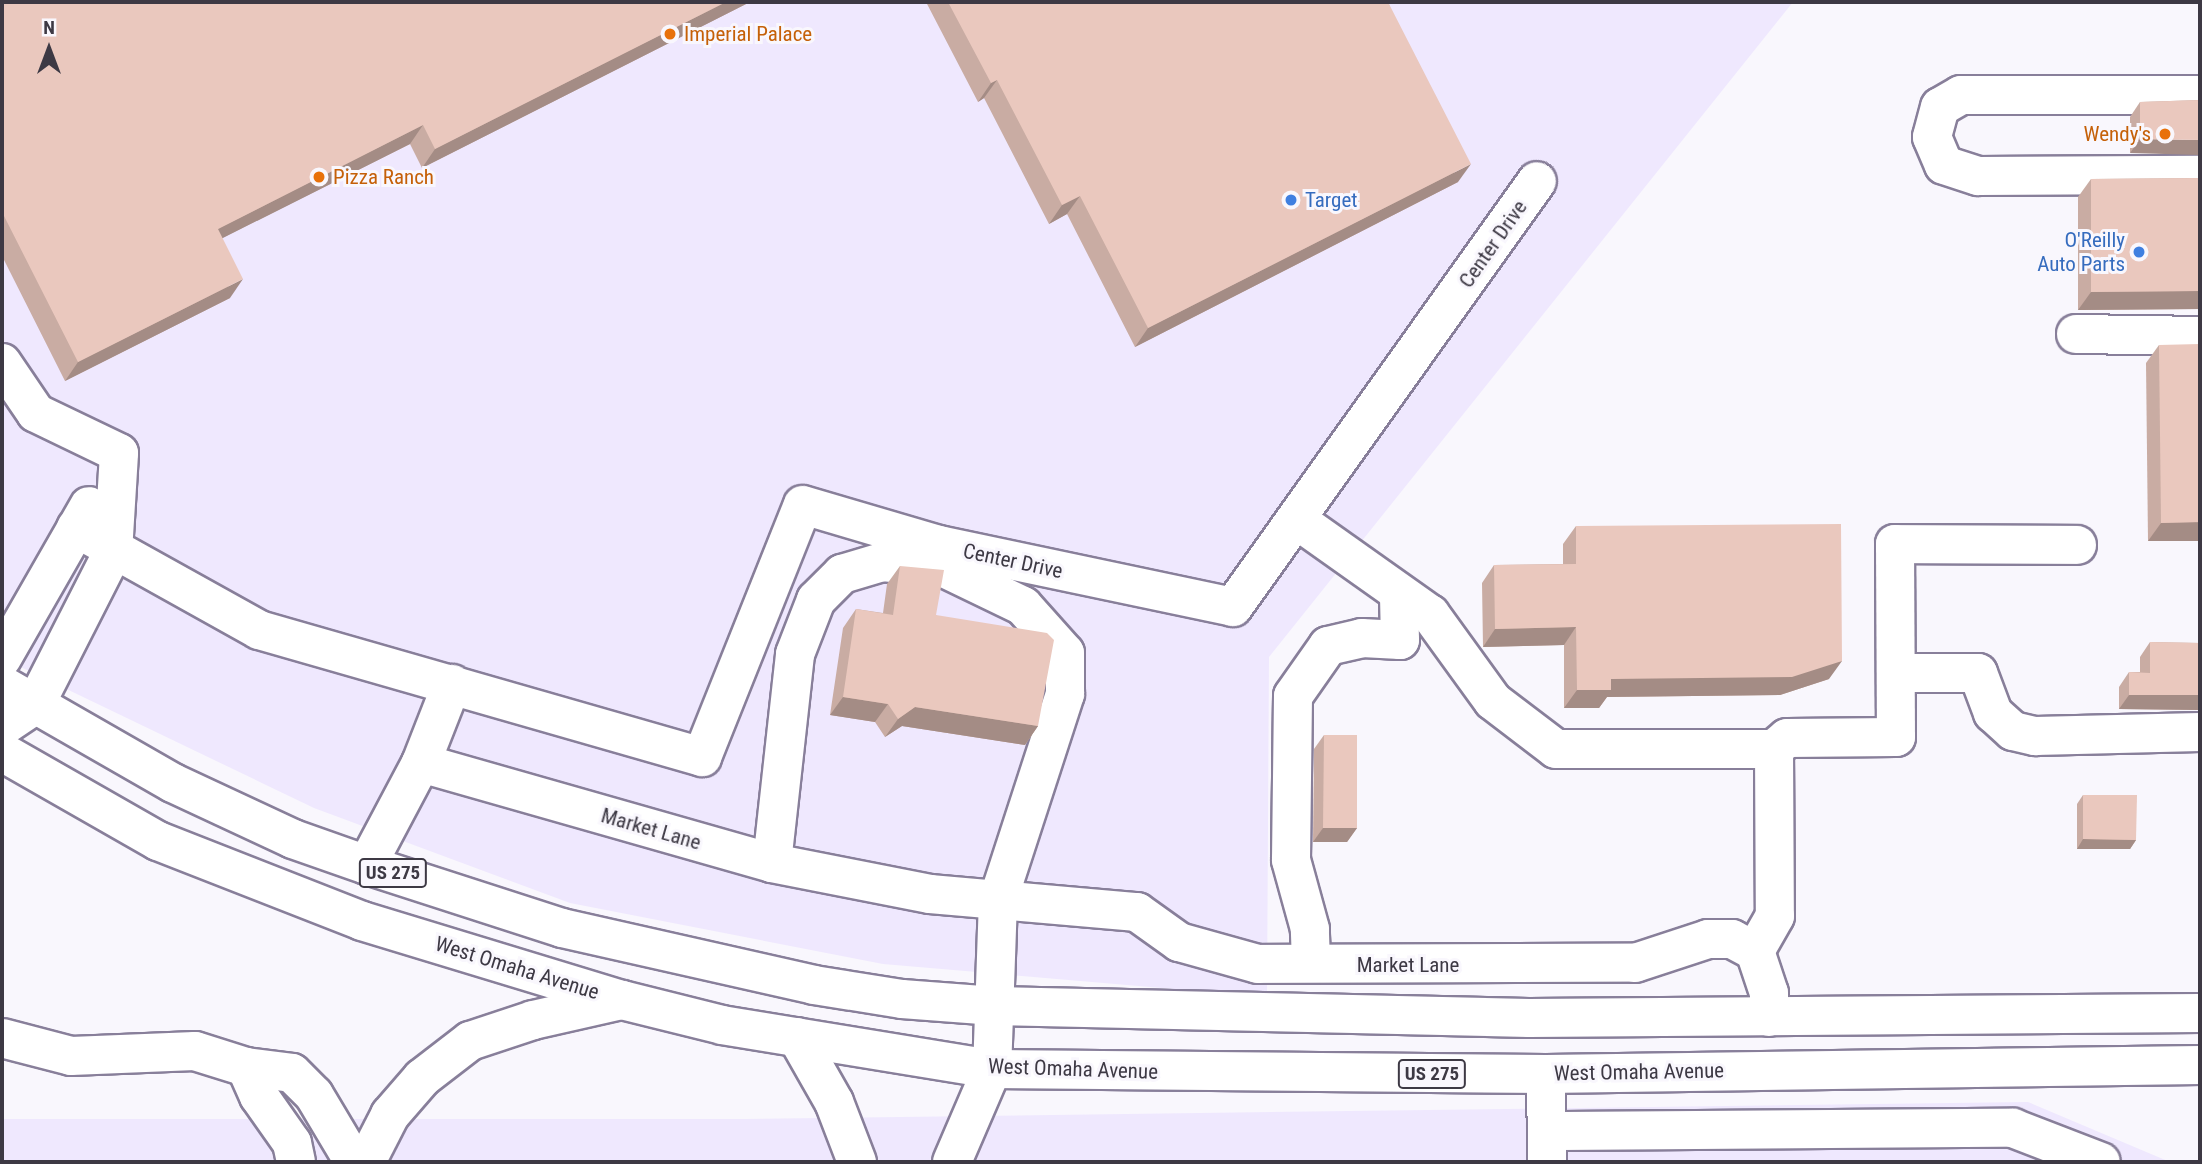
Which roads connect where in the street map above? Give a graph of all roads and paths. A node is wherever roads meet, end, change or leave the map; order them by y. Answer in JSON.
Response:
{"nodes":[{"id":1,"x":2200,"y":95,"type":"edge"},
{"id":2,"x":2200,"y":175,"type":"edge"},
{"id":3,"x":1537,"y":181,"type":"dead end"},
{"id":4,"x":2076,"y":334,"type":"dead end"},
{"id":5,"x":2200,"y":335,"type":"edge"},
{"id":6,"x":2,"y":363,"type":"edge"},
{"id":7,"x":119,"y":453,"type":"junction"},
{"id":8,"x":1297,"y":520,"type":"junction"},
{"id":9,"x":76,"y":528,"type":"junction"},
{"id":10,"x":2077,"y":545,"type":"dead end"},
{"id":11,"x":113,"y":552,"type":"junction"},
{"id":12,"x":1399,"y":596,"type":"junction"},
{"id":13,"x":2,"y":658,"type":"edge"},
{"id":14,"x":1896,"y":673,"type":"junction"},
{"id":15,"x":452,"y":684,"type":"junction"},
{"id":16,"x":2,"y":685,"type":"edge"},
{"id":17,"x":35,"y":705,"type":"junction"},
{"id":18,"x":2,"y":727,"type":"edge"},
{"id":19,"x":2200,"y":732,"type":"edge"},
{"id":20,"x":1774,"y":749,"type":"junction"},
{"id":21,"x":2,"y":752,"type":"edge"},
{"id":22,"x":422,"y":763,"type":"junction"},
{"id":23,"x":772,"y":863,"type":"junction"},
{"id":24,"x":367,"y":865,"type":"junction"},
{"id":25,"x":998,"y":900,"type":"junction"},
{"id":26,"x":1755,"y":951,"type":"junction"},
{"id":27,"x":1311,"y":963,"type":"junction"},
{"id":28,"x":622,"y":1000,"type":"junction"},
{"id":29,"x":995,"y":1006,"type":"junction"},
{"id":30,"x":2200,"y":1013,"type":"edge"},
{"id":31,"x":1769,"y":1017,"type":"junction"},
{"id":32,"x":797,"y":1037,"type":"junction"},
{"id":33,"x":2,"y":1038,"type":"edge"},
{"id":34,"x":2200,"y":1065,"type":"edge"},
{"id":35,"x":246,"y":1067,"type":"junction"},
{"id":36,"x":992,"y":1069,"type":"junction"},
{"id":37,"x":1546,"y":1073,"type":"junction"},
{"id":38,"x":1547,"y":1147,"type":"edge"},
{"id":39,"x":296,"y":1162,"type":"edge"},
{"id":40,"x":354,"y":1162,"type":"edge"},
{"id":41,"x":366,"y":1162,"type":"edge"},
{"id":42,"x":857,"y":1162,"type":"edge"},
{"id":43,"x":952,"y":1162,"type":"edge"},
{"id":44,"x":2101,"y":1162,"type":"edge"}],
"edges":[{"from":1,"to":2,"type":"main road"},
{"from":3,"to":8,"type":"main road","name":"Center Drive"},
{"from":4,"to":5,"type":"main road"},
{"from":6,"to":7,"type":"main road"},
{"from":7,"to":9,"type":"main road"},
{"from":7,"to":11,"type":"main road"},
{"from":8,"to":12,"type":"main road"},
{"from":8,"to":15,"type":"main road","name":"Center Drive"},
{"from":9,"to":11,"type":"main road"},
{"from":9,"to":13,"type":"main road"},
{"from":10,"to":14,"type":"main road"},
{"from":11,"to":15,"type":"main road"},
{"from":11,"to":17,"type":"main road"},
{"from":12,"to":20,"type":"main road"},
{"from":12,"to":27,"type":"main road"},
{"from":14,"to":19,"type":"main road"},
{"from":14,"to":20,"type":"main road"},
{"from":15,"to":22,"type":"main road"},
{"from":16,"to":17,"type":"main road","number":"US 275"},
{"from":17,"to":18,"type":"main road"},
{"from":17,"to":24,"type":"main road","number":"US 275"},
{"from":20,"to":26,"type":"main road"},
{"from":21,"to":28,"type":"main road","name":"West Omaha Avenue","number":"US 275"},
{"from":22,"to":23,"type":"main road","name":"Market Lane"},
{"from":22,"to":24,"type":"main road"},
{"from":23,"to":25,"type":"main road","name":"Market Lane"},
{"from":23,"to":25,"type":"main road"},
{"from":24,"to":29,"type":"main road","number":"US 275"},
{"from":25,"to":27,"type":"main road","name":"Market Lane"},
{"from":25,"to":29,"type":"main road"},
{"from":26,"to":27,"type":"main road","name":"Market Lane"},
{"from":26,"to":31,"type":"main road"},
{"from":28,"to":32,"type":"main road","name":"West Omaha Avenue","number":"US 275"},
{"from":28,"to":41,"type":"main road"},
{"from":29,"to":31,"type":"main road","number":"US 275"},
{"from":29,"to":36,"type":"main road"},
{"from":30,"to":31,"type":"main road","number":"US 275"},
{"from":32,"to":36,"type":"main road","name":"West Omaha Avenue","number":"US 275"},
{"from":32,"to":42,"type":"main road"},
{"from":33,"to":35,"type":"main road"},
{"from":34,"to":37,"type":"main road","name":"West Omaha Avenue","number":"US 275"},
{"from":35,"to":39,"type":"main road"},
{"from":35,"to":40,"type":"main road"},
{"from":36,"to":37,"type":"main road","name":"West Omaha Avenue","number":"US 275"},
{"from":36,"to":43,"type":"main road"},
{"from":37,"to":38,"type":"main road"},
{"from":38,"to":44,"type":"main road"}]}
